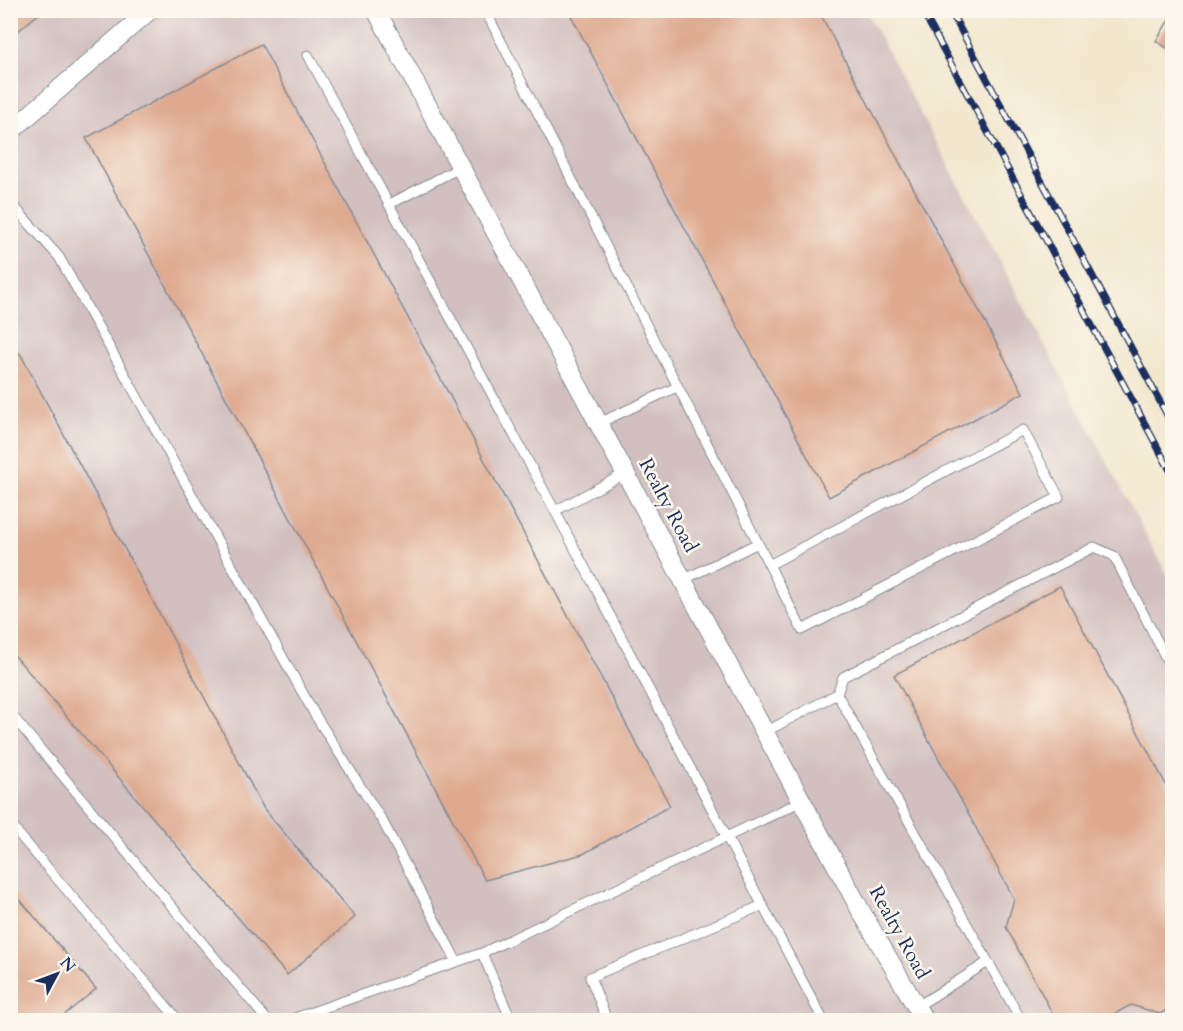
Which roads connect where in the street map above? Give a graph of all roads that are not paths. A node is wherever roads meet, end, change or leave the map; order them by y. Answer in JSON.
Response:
{"nodes":[{"id":1,"x":150,"y":10,"type":"edge"},
{"id":2,"x":376,"y":10,"type":"edge"},
{"id":3,"x":485,"y":10,"type":"edge"},
{"id":4,"x":308,"y":55,"type":"dead end"},
{"id":5,"x":10,"y":132,"type":"edge"},
{"id":6,"x":461,"y":167,"type":"junction"},
{"id":7,"x":10,"y":202,"type":"edge"},
{"id":8,"x":390,"y":204,"type":"junction"},
{"id":9,"x":677,"y":387,"type":"junction"},
{"id":10,"x":599,"y":423,"type":"junction"},
{"id":11,"x":626,"y":473,"type":"junction"},
{"id":12,"x":555,"y":511,"type":"junction"},
{"id":13,"x":758,"y":543,"type":"junction"},
{"id":14,"x":769,"y":565,"type":"junction"},
{"id":15,"x":683,"y":580,"type":"junction"},
{"id":16,"x":1173,"y":670,"type":"edge"},
{"id":17,"x":837,"y":694,"type":"junction"},
{"id":18,"x":10,"y":713,"type":"edge"},
{"id":19,"x":765,"y":732,"type":"junction"},
{"id":20,"x":802,"y":801,"type":"junction"},
{"id":21,"x":10,"y":824,"type":"edge"},
{"id":22,"x":728,"y":838,"type":"junction"},
{"id":23,"x":763,"y":905,"type":"junction"},
{"id":24,"x":482,"y":953,"type":"junction"},
{"id":25,"x":457,"y":962,"type":"junction"},
{"id":26,"x":988,"y":962,"type":"junction"},
{"id":27,"x":920,"y":1014,"type":"edge"},
{"id":28,"x":176,"y":1020,"type":"edge"},
{"id":29,"x":267,"y":1020,"type":"edge"},
{"id":30,"x":289,"y":1020,"type":"edge"},
{"id":31,"x":511,"y":1020,"type":"edge"},
{"id":32,"x":607,"y":1020,"type":"edge"},
{"id":33,"x":823,"y":1020,"type":"edge"},
{"id":34,"x":1021,"y":1020,"type":"edge"}],
"edges":[{"from":1,"to":5,"type":"street"},
{"from":2,"to":6,"type":"street","name":"Realty Road"},
{"from":3,"to":9,"type":"lane"},
{"from":4,"to":8,"type":"lane"},
{"from":6,"to":8,"type":"lane"},
{"from":6,"to":10,"type":"street","name":"Realty Road"},
{"from":7,"to":25,"type":"lane"},
{"from":8,"to":12,"type":"lane"},
{"from":9,"to":10,"type":"lane"},
{"from":9,"to":13,"type":"lane"},
{"from":10,"to":11,"type":"street","name":"Realty Road"},
{"from":11,"to":12,"type":"lane"},
{"from":11,"to":15,"type":"street","name":"Realty Road"},
{"from":12,"to":22,"type":"lane"},
{"from":13,"to":14,"type":"lane"},
{"from":13,"to":15,"type":"lane"},
{"from":14,"to":14,"type":"lane"},
{"from":15,"to":19,"type":"street","name":"Realty Road"},
{"from":16,"to":17,"type":"lane"},
{"from":17,"to":19,"type":"lane"},
{"from":17,"to":26,"type":"lane"},
{"from":18,"to":29,"type":"lane"},
{"from":19,"to":20,"type":"street","name":"Realty Road"},
{"from":20,"to":22,"type":"lane"},
{"from":20,"to":27,"type":"street","name":"Realty Road"},
{"from":21,"to":28,"type":"lane"},
{"from":22,"to":23,"type":"lane"},
{"from":22,"to":24,"type":"lane"},
{"from":23,"to":32,"type":"lane"},
{"from":23,"to":33,"type":"lane"},
{"from":24,"to":25,"type":"lane"},
{"from":24,"to":31,"type":"lane"},
{"from":25,"to":30,"type":"lane"},
{"from":26,"to":27,"type":"lane"},
{"from":26,"to":34,"type":"lane"}]}
